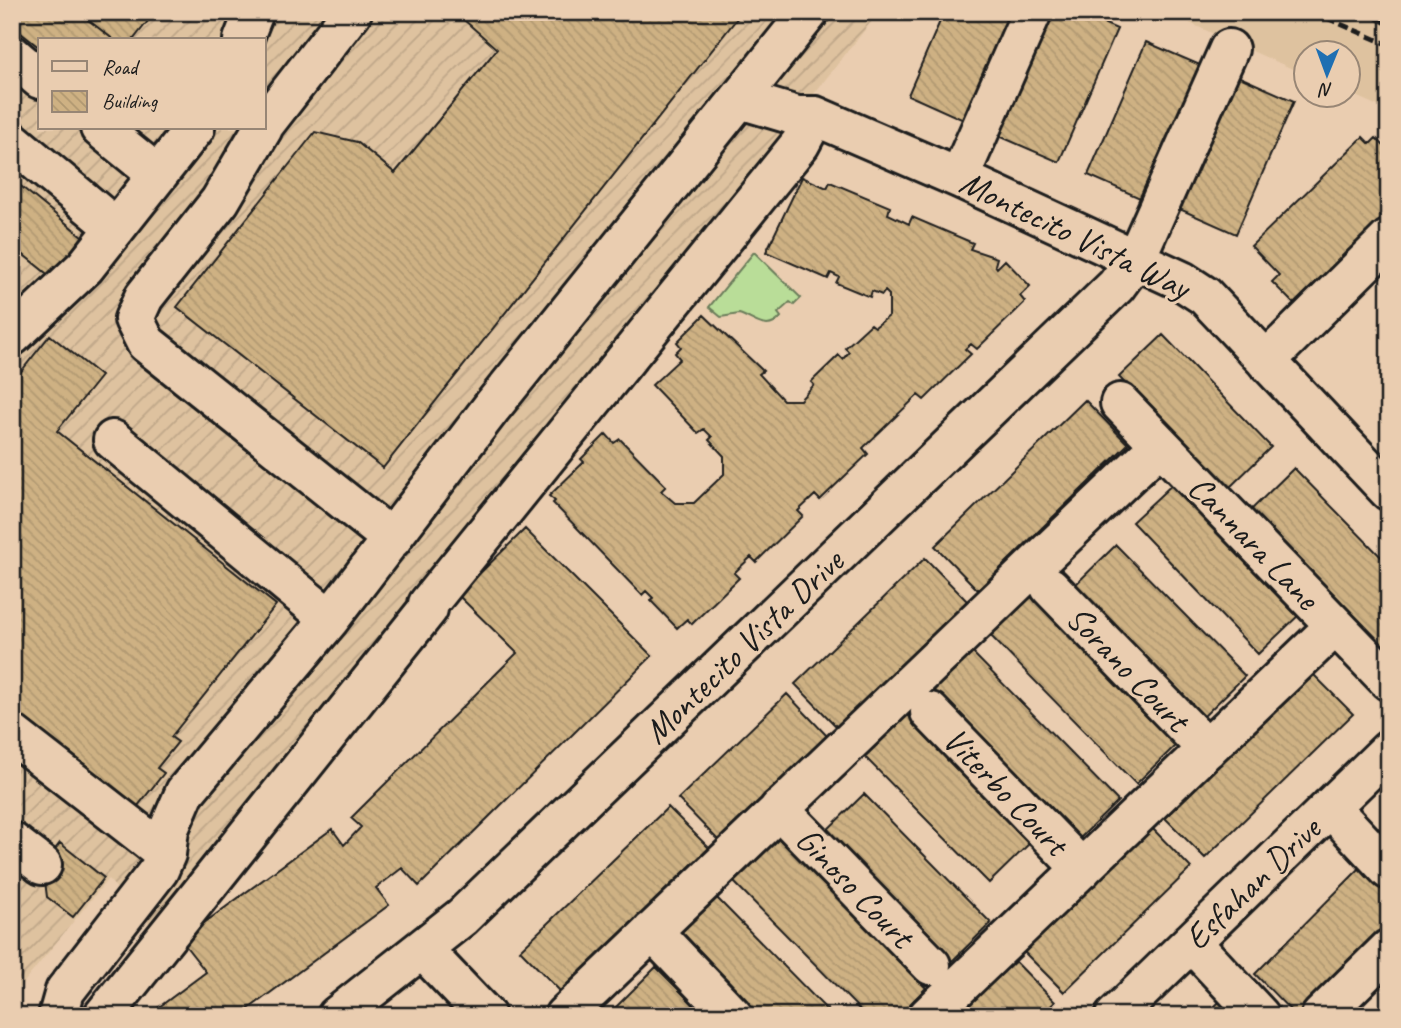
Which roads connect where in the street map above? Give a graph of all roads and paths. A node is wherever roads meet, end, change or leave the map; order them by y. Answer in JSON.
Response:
{"nodes":[{"id":1,"x":254,"y":12,"type":"edge"},
{"id":2,"x":352,"y":12,"type":"edge"},
{"id":3,"x":809,"y":12,"type":"edge"},
{"id":4,"x":1032,"y":12,"type":"edge"},
{"id":5,"x":244,"y":38,"type":"edge"},
{"id":6,"x":1229,"y":49,"type":"dead end"},
{"id":7,"x":12,"y":55,"type":"edge"},
{"id":8,"x":38,"y":77,"type":"edge"},
{"id":9,"x":740,"y":99,"type":"junction"},
{"id":10,"x":815,"y":116,"type":"junction"},
{"id":11,"x":266,"y":122,"type":"edge"},
{"id":12,"x":102,"y":130,"type":"edge"},
{"id":13,"x":192,"y":130,"type":"edge"},
{"id":14,"x":261,"y":130,"type":"edge"},
{"id":15,"x":12,"y":141,"type":"edge"},
{"id":16,"x":158,"y":176,"type":"junction"},
{"id":17,"x":959,"y":178,"type":"junction"},
{"id":18,"x":117,"y":228,"type":"junction"},
{"id":19,"x":1389,"y":239,"type":"edge"},
{"id":20,"x":1135,"y":260,"type":"junction"},
{"id":21,"x":12,"y":336,"type":"edge"},
{"id":22,"x":1266,"y":360,"type":"junction"},
{"id":23,"x":1120,"y":403,"type":"dead end"},
{"id":24,"x":113,"y":440,"type":"dead end"},
{"id":25,"x":1160,"y":444,"type":"junction"},
{"id":26,"x":1389,"y":491,"type":"edge"},
{"id":27,"x":392,"y":539,"type":"junction"},
{"id":28,"x":1050,"y":587,"type":"dead end"},
{"id":29,"x":330,"y":620,"type":"junction"},
{"id":30,"x":1335,"y":626,"type":"junction"},
{"id":31,"x":1389,"y":681,"type":"edge"},
{"id":32,"x":930,"y":712,"type":"dead end"},
{"id":33,"x":12,"y":734,"type":"edge"},
{"id":34,"x":1207,"y":749,"type":"junction"},
{"id":35,"x":1389,"y":750,"type":"edge"},
{"id":36,"x":1330,"y":807,"type":"junction"},
{"id":37,"x":779,"y":809,"type":"junction"},
{"id":38,"x":12,"y":842,"type":"edge"},
{"id":39,"x":166,"y":854,"type":"junction"},
{"id":40,"x":42,"y":865,"type":"dead end"},
{"id":41,"x":1082,"y":869,"type":"junction"},
{"id":42,"x":1389,"y":870,"type":"edge"},
{"id":43,"x":652,"y":931,"type":"junction"},
{"id":44,"x":1191,"y":942,"type":"junction"},
{"id":45,"x":422,"y":948,"type":"junction"},
{"id":46,"x":1389,"y":949,"type":"edge"},
{"id":47,"x":931,"y":965,"type":"dead end"},
{"id":48,"x":58,"y":1016,"type":"edge"},
{"id":49,"x":103,"y":1016,"type":"edge"},
{"id":50,"x":337,"y":1016,"type":"edge"},
{"id":51,"x":486,"y":1016,"type":"edge"},
{"id":52,"x":564,"y":1016,"type":"edge"},
{"id":53,"x":733,"y":1016,"type":"edge"},
{"id":54,"x":928,"y":1016,"type":"edge"},
{"id":55,"x":1115,"y":1016,"type":"edge"},
{"id":56,"x":1260,"y":1016,"type":"edge"},
{"id":57,"x":1321,"y":1016,"type":"edge"}],
"edges":[{"from":1,"to":5,"type":"street"},
{"from":2,"to":11,"type":"street"},
{"from":3,"to":9,"type":"street"},
{"from":4,"to":17,"type":"street"},
{"from":6,"to":20,"type":"street","name":"Montecito Vista Drive"},
{"from":7,"to":8,"type":"street"},
{"from":9,"to":10,"type":"street","name":"Montecito Vista Way"},
{"from":9,"to":27,"type":"street"},
{"from":10,"to":17,"type":"street","name":"Montecito Vista Way"},
{"from":10,"to":49,"type":"street"},
{"from":12,"to":16,"type":"street"},
{"from":13,"to":16,"type":"street"},
{"from":14,"to":27,"type":"street"},
{"from":15,"to":18,"type":"street"},
{"from":16,"to":18,"type":"street"},
{"from":17,"to":20,"type":"street","name":"Montecito Vista Way"},
{"from":18,"to":21,"type":"street"},
{"from":19,"to":22,"type":"street"},
{"from":20,"to":22,"type":"street","name":"Montecito Vista Way"},
{"from":20,"to":45,"type":"street","name":"Montecito Vista Drive"},
{"from":22,"to":26,"type":"street","name":"Montecito Vista Way"},
{"from":23,"to":25,"type":"street","name":"Cannara Lane"},
{"from":24,"to":29,"type":"street"},
{"from":25,"to":30,"type":"street","name":"Cannara Lane"},
{"from":25,"to":37,"type":"street"},
{"from":27,"to":29,"type":"street"},
{"from":28,"to":34,"type":"street","name":"Sorano Court"},
{"from":29,"to":39,"type":"street"},
{"from":30,"to":31,"type":"street","name":"Cannara Lane"},
{"from":30,"to":34,"type":"street"},
{"from":32,"to":41,"type":"street","name":"Viterbo Court"},
{"from":33,"to":39,"type":"street"},
{"from":34,"to":41,"type":"street"},
{"from":35,"to":36,"type":"street","name":"Esfahan Drive"},
{"from":36,"to":42,"type":"street"},
{"from":36,"to":44,"type":"street","name":"Esfahan Drive"},
{"from":37,"to":43,"type":"street"},
{"from":37,"to":47,"type":"street","name":"Ginoso Court"},
{"from":38,"to":40,"type":"street"},
{"from":39,"to":48,"type":"street"},
{"from":41,"to":54,"type":"street"},
{"from":43,"to":52,"type":"street"},
{"from":43,"to":53,"type":"street"},
{"from":44,"to":55,"type":"street","name":"Esfahan Drive"},
{"from":44,"to":56,"type":"street"},
{"from":45,"to":50,"type":"street","name":"Montecito Vista Drive"},
{"from":45,"to":51,"type":"street"},
{"from":46,"to":57,"type":"street"}]}
